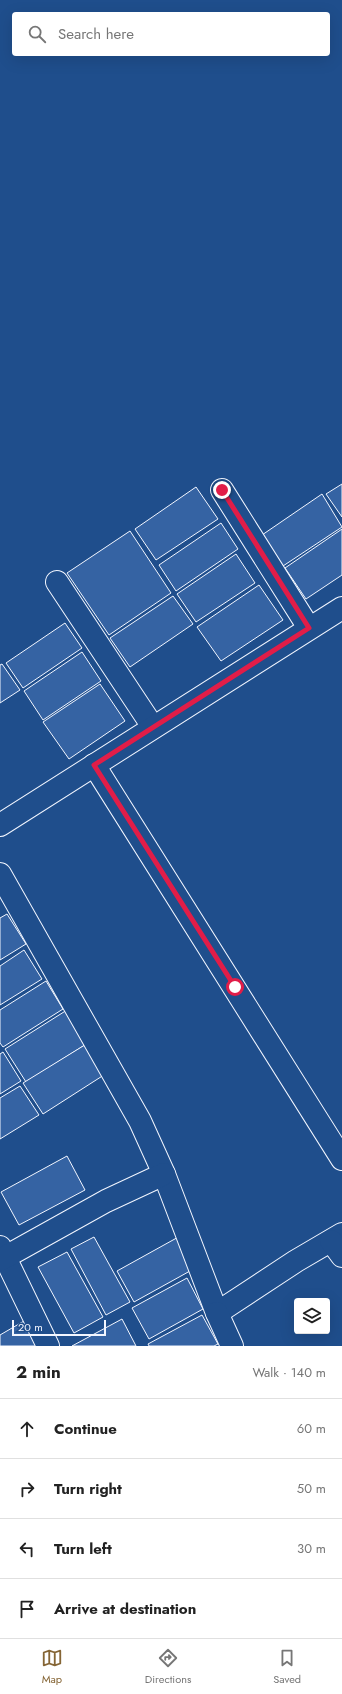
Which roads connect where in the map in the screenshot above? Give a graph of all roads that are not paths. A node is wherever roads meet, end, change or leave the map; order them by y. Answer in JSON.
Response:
{"nodes":[{"id":1,"x":222,"y":490,"type":"dead end"},
{"id":2,"x":57,"y":582,"type":"dead end"},
{"id":3,"x":342,"y":608,"type":"edge"},
{"id":4,"x":309,"y":628,"type":"junction"},
{"id":5,"x":154,"y":727,"type":"junction"},
{"id":6,"x":94,"y":765,"type":"junction"},
{"id":7,"x":0,"y":826,"type":"edge"},
{"id":8,"x":0,"y":874,"type":"edge"},
{"id":9,"x":342,"y":1159,"type":"edge"},
{"id":10,"x":164,"y":1174,"type":"junction"},
{"id":11,"x":338,"y":1244,"type":"edge"},
{"id":12,"x":2,"y":1255,"type":"edge"},
{"id":13,"x":217,"y":1313,"type":"junction"},
{"id":14,"x":48,"y":1346,"type":"edge"},
{"id":15,"x":232,"y":1346,"type":"edge"}],
"edges":[{"from":1,"to":4,"type":"street"},
{"from":2,"to":5,"type":"street"},
{"from":3,"to":4,"type":"street"},
{"from":4,"to":5,"type":"street"},
{"from":5,"to":6,"type":"street"},
{"from":6,"to":7,"type":"street"},
{"from":6,"to":9,"type":"street"},
{"from":8,"to":10,"type":"street"},
{"from":10,"to":12,"type":"street"},
{"from":10,"to":13,"type":"street"},
{"from":11,"to":13,"type":"street"},
{"from":12,"to":14,"type":"street"},
{"from":13,"to":15,"type":"street"}]}
